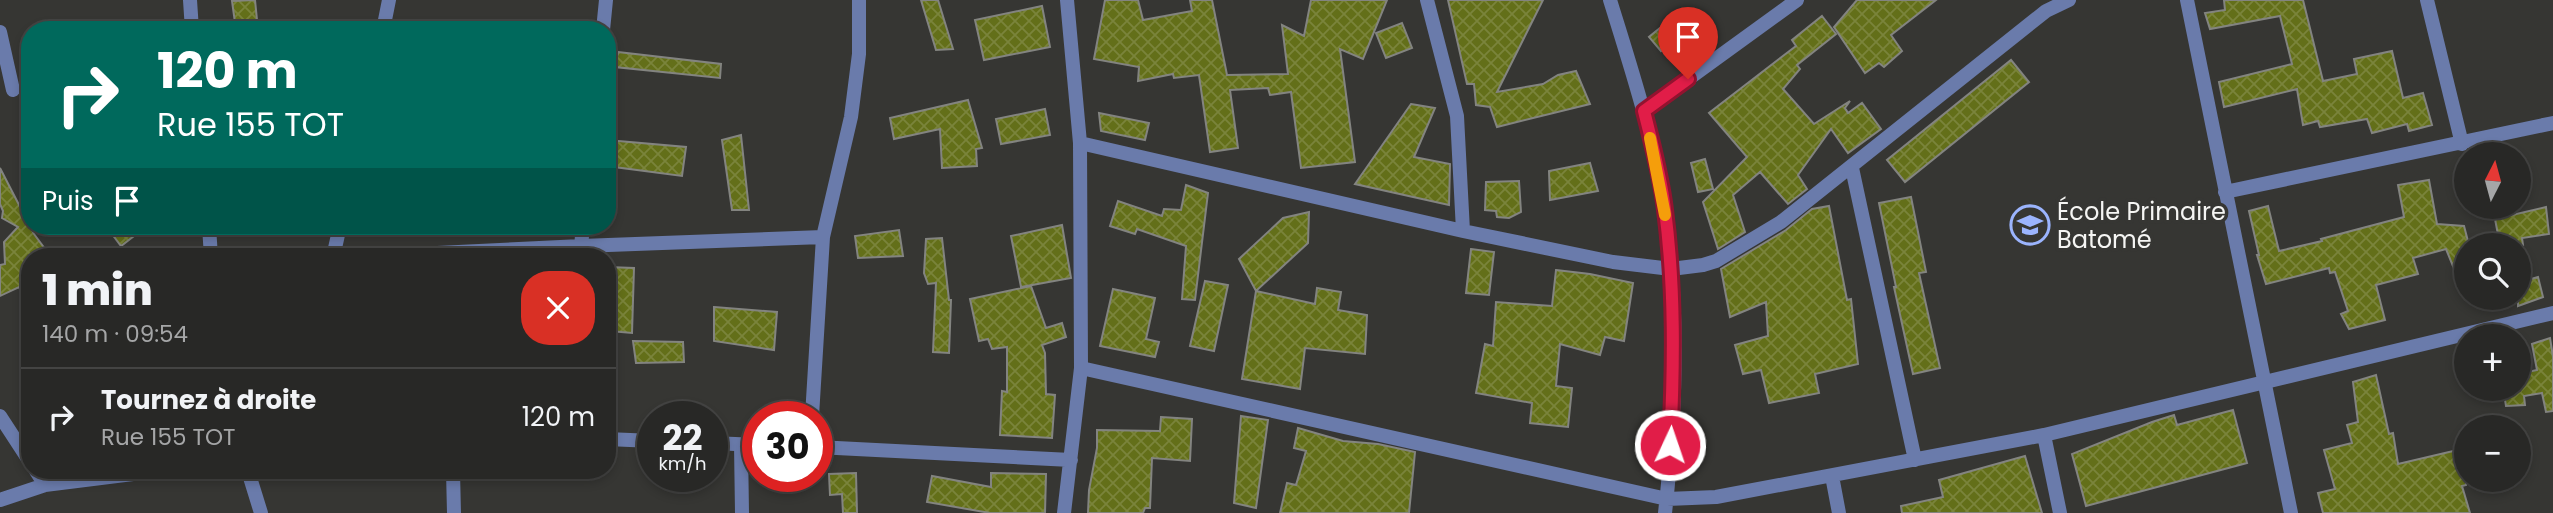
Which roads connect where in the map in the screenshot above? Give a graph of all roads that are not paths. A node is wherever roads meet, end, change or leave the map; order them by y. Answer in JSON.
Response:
{"nodes":[{"id":1,"x":190,"y":0,"type":"edge"},
{"id":2,"x":389,"y":0,"type":"edge"},
{"id":3,"x":606,"y":0,"type":"edge"},
{"id":4,"x":859,"y":0,"type":"edge"},
{"id":5,"x":1067,"y":0,"type":"edge"},
{"id":6,"x":1427,"y":0,"type":"edge"},
{"id":7,"x":1610,"y":0,"type":"edge"},
{"id":8,"x":1797,"y":0,"type":"edge"},
{"id":9,"x":2069,"y":0,"type":"edge"},
{"id":10,"x":2187,"y":0,"type":"edge"},
{"id":11,"x":2427,"y":0,"type":"edge"},
{"id":12,"x":191,"y":21,"type":"edge"},
{"id":13,"x":385,"y":21,"type":"edge"},
{"id":14,"x":604,"y":21,"type":"edge"},
{"id":15,"x":0,"y":32,"type":"edge"},
{"id":16,"x":13,"y":90,"type":"dead end"},
{"id":17,"x":1644,"y":111,"type":"junction"},
{"id":18,"x":2553,"y":123,"type":"edge"},
{"id":19,"x":2462,"y":142,"type":"edge"},
{"id":20,"x":2471,"y":142,"type":"edge"},
{"id":21,"x":1080,"y":143,"type":"junction"},
{"id":22,"x":2454,"y":146,"type":"edge"},
{"id":23,"x":1852,"y":167,"type":"junction"},
{"id":24,"x":2225,"y":192,"type":"junction"},
{"id":25,"x":1463,"y":231,"type":"junction"},
{"id":26,"x":582,"y":235,"type":"edge"},
{"id":27,"x":823,"y":237,"type":"junction"},
{"id":28,"x":581,"y":246,"type":"junction"},
{"id":29,"x":540,"y":248,"type":"edge"},
{"id":30,"x":1671,"y":269,"type":"junction"},
{"id":31,"x":2553,"y":313,"type":"edge"},
{"id":32,"x":1082,"y":368,"type":"junction"},
{"id":33,"x":2263,"y":383,"type":"junction"},
{"id":34,"x":812,"y":401,"type":"edge"},
{"id":35,"x":0,"y":416,"type":"edge"},
{"id":36,"x":2044,"y":435,"type":"junction"},
{"id":37,"x":616,"y":439,"type":"edge"},
{"id":38,"x":637,"y":440,"type":"edge"},
{"id":39,"x":728,"y":444,"type":"edge"},
{"id":40,"x":741,"y":445,"type":"joint"},
{"id":41,"x":21,"y":448,"type":"edge"},
{"id":42,"x":833,"y":448,"type":"edge"},
{"id":43,"x":1071,"y":460,"type":"junction"},
{"id":44,"x":1915,"y":460,"type":"junction"},
{"id":45,"x":1832,"y":476,"type":"junction"},
{"id":46,"x":41,"y":479,"type":"edge"},
{"id":47,"x":93,"y":479,"type":"edge"},
{"id":48,"x":250,"y":479,"type":"edge"},
{"id":49,"x":453,"y":479,"type":"edge"},
{"id":50,"x":45,"y":485,"type":"junction"},
{"id":51,"x":0,"y":500,"type":"edge"},
{"id":52,"x":1666,"y":506,"type":"edge"},
{"id":53,"x":261,"y":513,"type":"edge"},
{"id":54,"x":454,"y":513,"type":"edge"},
{"id":55,"x":742,"y":513,"type":"edge"},
{"id":56,"x":1064,"y":513,"type":"edge"},
{"id":57,"x":1839,"y":513,"type":"edge"},
{"id":58,"x":2060,"y":513,"type":"edge"},
{"id":59,"x":2291,"y":513,"type":"edge"}],
"edges":[{"from":1,"to":12,"type":"street"},
{"from":2,"to":13,"type":"street"},
{"from":3,"to":14,"type":"street"},
{"from":4,"to":27,"type":"street"},
{"from":5,"to":21,"type":"street"},
{"from":6,"to":25,"type":"street"},
{"from":7,"to":17,"type":"street"},
{"from":8,"to":17,"type":"street"},
{"from":9,"to":23,"type":"street"},
{"from":10,"to":24,"type":"street"},
{"from":11,"to":19,"type":"street"},
{"from":15,"to":16,"type":"street"},
{"from":17,"to":30,"type":"street"},
{"from":18,"to":20,"type":"street"},
{"from":21,"to":25,"type":"street"},
{"from":21,"to":32,"type":"street"},
{"from":22,"to":24,"type":"street"},
{"from":23,"to":30,"type":"street"},
{"from":23,"to":44,"type":"street"},
{"from":24,"to":33,"type":"street"},
{"from":25,"to":30,"type":"street"},
{"from":26,"to":28,"type":"street"},
{"from":27,"to":28,"type":"street"},
{"from":27,"to":34,"type":"street"},
{"from":28,"to":29,"type":"street"},
{"from":30,"to":52,"type":"street"},
{"from":31,"to":33,"type":"street"},
{"from":32,"to":43,"type":"street"},
{"from":32,"to":52,"type":"street"},
{"from":33,"to":36,"type":"street"},
{"from":33,"to":59,"type":"street"},
{"from":35,"to":41,"type":"street"},
{"from":36,"to":44,"type":"street"},
{"from":36,"to":58,"type":"street"},
{"from":37,"to":38,"type":"street"},
{"from":39,"to":40,"type":"street"},
{"from":40,"to":55,"type":"street"},
{"from":42,"to":43,"type":"street"},
{"from":43,"to":56,"type":"street"},
{"from":44,"to":45,"type":"street"},
{"from":45,"to":52,"type":"street"},
{"from":45,"to":57,"type":"street"},
{"from":46,"to":50,"type":"street"},
{"from":47,"to":50,"type":"street"},
{"from":48,"to":53,"type":"street"},
{"from":49,"to":54,"type":"street"},
{"from":50,"to":51,"type":"street"}]}
